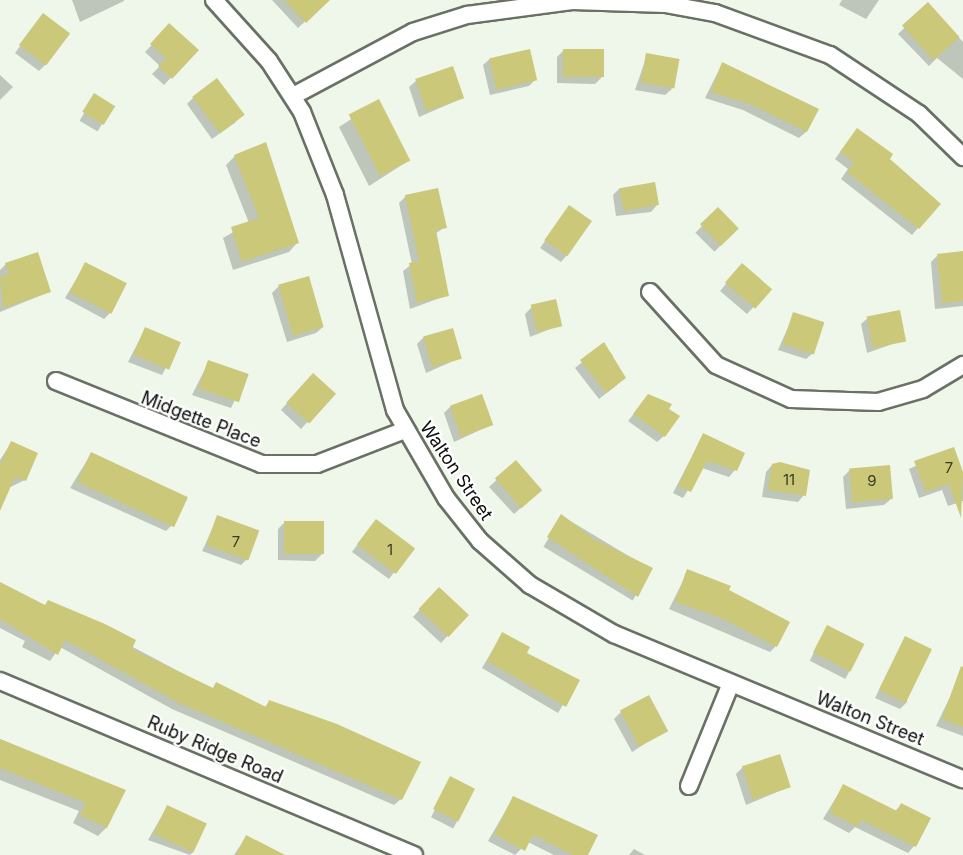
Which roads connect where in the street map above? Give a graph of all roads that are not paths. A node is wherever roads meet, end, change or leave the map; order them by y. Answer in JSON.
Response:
{"nodes":[{"id":1,"x":214,"y":0,"type":"edge"},
{"id":2,"x":293,"y":96,"type":"junction"},
{"id":3,"x":963,"y":157,"type":"edge"},
{"id":4,"x":650,"y":292,"type":"dead end"},
{"id":5,"x":963,"y":365,"type":"edge"},
{"id":6,"x":56,"y":381,"type":"dead end"},
{"id":7,"x":405,"y":430,"type":"junction"},
{"id":8,"x":0,"y":681,"type":"edge"},
{"id":9,"x":731,"y":683,"type":"junction"},
{"id":10,"x":963,"y":779,"type":"edge"},
{"id":11,"x":689,"y":786,"type":"dead end"},
{"id":12,"x":414,"y":855,"type":"edge"}],
"edges":[{"from":1,"to":2,"type":"street","name":"Walton Street"},
{"from":2,"to":3,"type":"street"},
{"from":2,"to":7,"type":"street","name":"Walton Street"},
{"from":4,"to":5,"type":"street"},
{"from":6,"to":7,"type":"street","name":"Midgette Place"},
{"from":7,"to":9,"type":"street","name":"Walton Street"},
{"from":8,"to":12,"type":"street","name":"Ruby Ridge Road"},
{"from":9,"to":10,"type":"street","name":"Walton Street"},
{"from":9,"to":11,"type":"street"}]}
